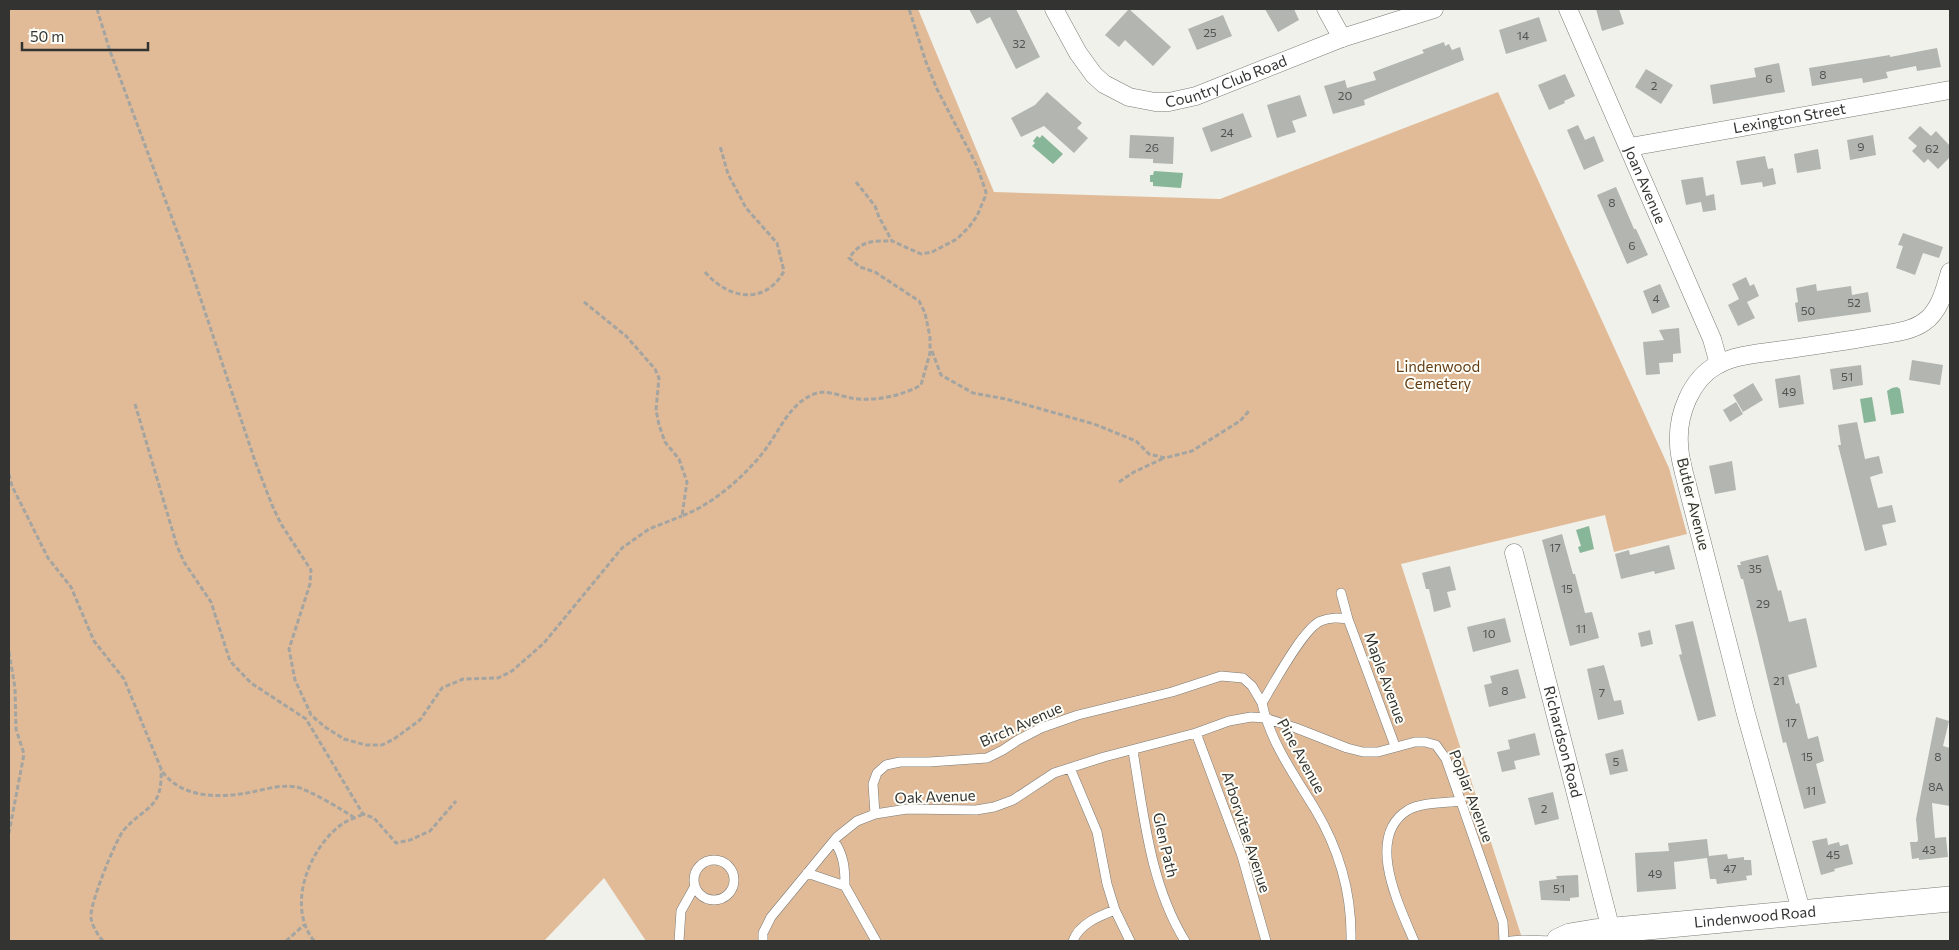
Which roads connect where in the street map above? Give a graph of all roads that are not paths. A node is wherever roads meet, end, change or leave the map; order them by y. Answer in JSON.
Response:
{"nodes":[{"id":1,"x":1054,"y":9,"type":"edge"},
{"id":2,"x":1326,"y":9,"type":"edge"},
{"id":3,"x":1434,"y":9,"type":"edge"},
{"id":4,"x":1568,"y":9,"type":"edge"},
{"id":5,"x":1342,"y":38,"type":"junction"},
{"id":6,"x":1950,"y":90,"type":"edge"},
{"id":7,"x":1630,"y":148,"type":"junction"},
{"id":8,"x":1950,"y":272,"type":"edge"},
{"id":9,"x":1719,"y":364,"type":"junction"},
{"id":10,"x":1514,"y":553,"type":"dead end"},
{"id":11,"x":1341,"y":593,"type":"dead end"},
{"id":12,"x":1348,"y":619,"type":"junction"},
{"id":13,"x":1262,"y":703,"type":"junction"},
{"id":14,"x":1265,"y":718,"type":"junction"},
{"id":15,"x":1196,"y":733,"type":"junction"},
{"id":16,"x":1396,"y":746,"type":"junction"},
{"id":17,"x":1133,"y":751,"type":"junction"},
{"id":18,"x":1070,"y":768,"type":"junction"},
{"id":19,"x":1461,"y":801,"type":"junction"},
{"id":20,"x":875,"y":814,"type":"junction"},
{"id":21,"x":834,"y":841,"type":"junction"},
{"id":22,"x":807,"y":873,"type":"junction"},
{"id":23,"x":694,"y":886,"type":"junction"},
{"id":24,"x":845,"y":886,"type":"junction"},
{"id":25,"x":1950,"y":899,"type":"edge"},
{"id":26,"x":1115,"y":910,"type":"junction"},
{"id":27,"x":1802,"y":914,"type":"junction"},
{"id":28,"x":1611,"y":930,"type":"junction"},
{"id":29,"x":679,"y":941,"type":"edge"},
{"id":30,"x":763,"y":941,"type":"edge"},
{"id":31,"x":876,"y":941,"type":"edge"},
{"id":32,"x":1073,"y":941,"type":"edge"},
{"id":33,"x":1130,"y":941,"type":"edge"},
{"id":34,"x":1185,"y":941,"type":"edge"},
{"id":35,"x":1266,"y":941,"type":"edge"},
{"id":36,"x":1351,"y":941,"type":"edge"},
{"id":37,"x":1414,"y":941,"type":"edge"},
{"id":38,"x":1504,"y":941,"type":"edge"},
{"id":39,"x":1512,"y":941,"type":"edge"},
{"id":40,"x":1554,"y":941,"type":"edge"},
{"id":41,"x":1559,"y":941,"type":"edge"}],
"edges":[{"from":1,"to":5,"type":"street","name":"Country Club Road"},
{"from":2,"to":5,"type":"street"},
{"from":3,"to":5,"type":"street","name":"Country Club Road"},
{"from":4,"to":7,"type":"street","name":"Joan Avenue"},
{"from":6,"to":7,"type":"street","name":"Lexington Street"},
{"from":7,"to":9,"type":"street","name":"Joan Avenue"},
{"from":8,"to":9,"type":"street","name":"Butler Avenue"},
{"from":9,"to":27,"type":"street","name":"Butler Avenue"},
{"from":10,"to":28,"type":"street","name":"Richardson Road"},
{"from":11,"to":12,"type":"lane","name":"Maple Avenue"},
{"from":12,"to":13,"type":"lane","name":"Maple Avenue"},
{"from":12,"to":16,"type":"lane","name":"Maple Avenue"},
{"from":13,"to":14,"type":"lane"},
{"from":13,"to":20,"type":"lane","name":"Birch Avenue"},
{"from":14,"to":15,"type":"lane","name":"Pine Avenue"},
{"from":14,"to":16,"type":"lane","name":"Poplar Avenue"},
{"from":14,"to":36,"type":"lane","name":"Pine Avenue"},
{"from":15,"to":17,"type":"lane","name":"Pine Avenue"},
{"from":15,"to":35,"type":"lane","name":"Arborvitae Avenue"},
{"from":16,"to":19,"type":"lane","name":"Poplar Avenue"},
{"from":17,"to":18,"type":"lane","name":"Pine Avenue"},
{"from":17,"to":34,"type":"lane","name":"Glen Path"},
{"from":18,"to":20,"type":"lane","name":"Oak Avenue"},
{"from":18,"to":26,"type":"lane"},
{"from":19,"to":37,"type":"lane"},
{"from":19,"to":38,"type":"lane","name":"Poplar Avenue"},
{"from":20,"to":21,"type":"lane","name":"Oak Avenue"},
{"from":21,"to":22,"type":"lane","name":"Oak Avenue"},
{"from":21,"to":24,"type":"lane"},
{"from":22,"to":24,"type":"lane"},
{"from":22,"to":30,"type":"lane","name":"Oak Avenue"},
{"from":23,"to":23,"type":"lane"},
{"from":23,"to":29,"type":"lane"},
{"from":24,"to":31,"type":"lane"},
{"from":25,"to":27,"type":"street","name":"Lindenwood Road"},
{"from":26,"to":32,"type":"lane"},
{"from":26,"to":33,"type":"lane"},
{"from":27,"to":28,"type":"street","name":"Lindenwood Road"},
{"from":28,"to":41,"type":"street","name":"Lindenwood Road"},
{"from":39,"to":40,"type":"lane"}]}
